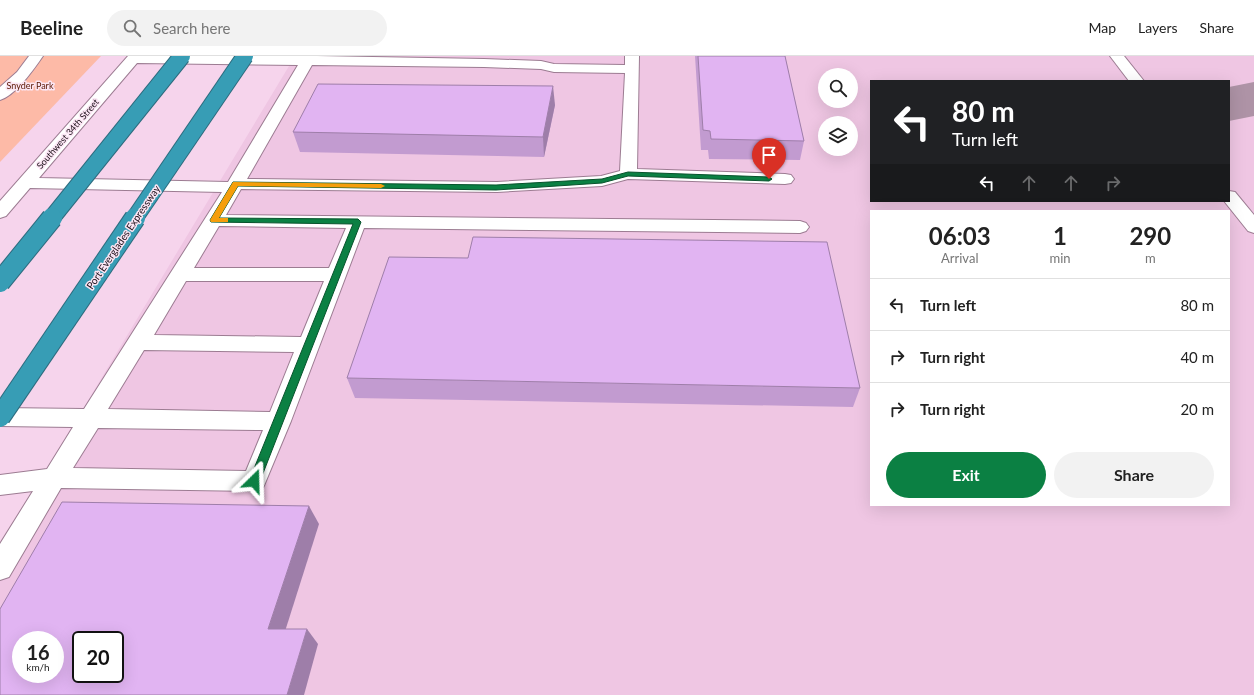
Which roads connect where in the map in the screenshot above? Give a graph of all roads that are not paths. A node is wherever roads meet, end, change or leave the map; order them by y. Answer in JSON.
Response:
{"nodes":[{"id":1,"x":36,"y":56,"type":"edge"},
{"id":2,"x":182,"y":56,"type":"edge"},
{"id":3,"x":245,"y":56,"type":"edge"},
{"id":4,"x":1116,"y":56,"type":"edge"},
{"id":5,"x":134,"y":57,"type":"edge"},
{"id":6,"x":308,"y":58,"type":"edge"},
{"id":7,"x":485,"y":59,"type":"edge"},
{"id":8,"x":542,"y":60,"type":"edge"},
{"id":9,"x":632,"y":62,"type":"edge"},
{"id":10,"x":1136,"y":80,"type":"edge"},
{"id":11,"x":0,"y":94,"type":"edge"},
{"id":12,"x":628,"y":174,"type":"junction"},
{"id":13,"x":785,"y":179,"type":"dead end"},
{"id":14,"x":25,"y":182,"type":"junction"},
{"id":15,"x":235,"y":186,"type":"junction"},
{"id":16,"x":1230,"y":197,"type":"edge"},
{"id":17,"x":0,"y":212,"type":"edge"},
{"id":18,"x":214,"y":220,"type":"junction"},
{"id":19,"x":358,"y":222,"type":"junction"},
{"id":20,"x":800,"y":227,"type":"dead end"},
{"id":21,"x":1254,"y":227,"type":"edge"},
{"id":22,"x":180,"y":274,"type":"junction"},
{"id":23,"x":336,"y":275,"type":"junction"},
{"id":24,"x":0,"y":282,"type":"edge"},
{"id":25,"x":138,"y":342,"type":"junction"},
{"id":26,"x":308,"y":345,"type":"junction"},
{"id":27,"x":0,"y":417,"type":"edge"},
{"id":28,"x":91,"y":418,"type":"junction"},
{"id":29,"x":279,"y":421,"type":"junction"},
{"id":30,"x":54,"y":478,"type":"junction"},
{"id":31,"x":0,"y":485,"type":"edge"},
{"id":32,"x":0,"y":568,"type":"edge"}],
"edges":[{"from":1,"to":11,"type":"street"},
{"from":2,"to":24,"type":"highway","bridge":true},
{"from":3,"to":27,"type":"highway","name":"Port Everglades Expressway","bridge":true},
{"from":4,"to":10,"type":"street"},
{"from":5,"to":6,"type":"street"},
{"from":5,"to":14,"type":"street","name":"Southwest 34th Street"},
{"from":6,"to":7,"type":"street"},
{"from":6,"to":15,"type":"street"},
{"from":7,"to":8,"type":"street"},
{"from":8,"to":9,"type":"street"},
{"from":9,"to":12,"type":"street"},
{"from":12,"to":13,"type":"street"},
{"from":12,"to":15,"type":"street"},
{"from":14,"to":15,"type":"street"},
{"from":14,"to":17,"type":"street","name":"Southwest 34th Street"},
{"from":15,"to":18,"type":"street"},
{"from":16,"to":21,"type":"street"},
{"from":18,"to":19,"type":"street"},
{"from":18,"to":22,"type":"street"},
{"from":19,"to":20,"type":"street"},
{"from":19,"to":23,"type":"street"},
{"from":22,"to":23,"type":"street"},
{"from":22,"to":25,"type":"street"},
{"from":23,"to":26,"type":"street"},
{"from":25,"to":26,"type":"street"},
{"from":25,"to":28,"type":"street"},
{"from":26,"to":29,"type":"street"},
{"from":27,"to":28,"type":"street"},
{"from":28,"to":29,"type":"street"},
{"from":28,"to":30,"type":"street"},
{"from":29,"to":30,"type":"street"},
{"from":30,"to":31,"type":"street"},
{"from":30,"to":32,"type":"street"}]}
